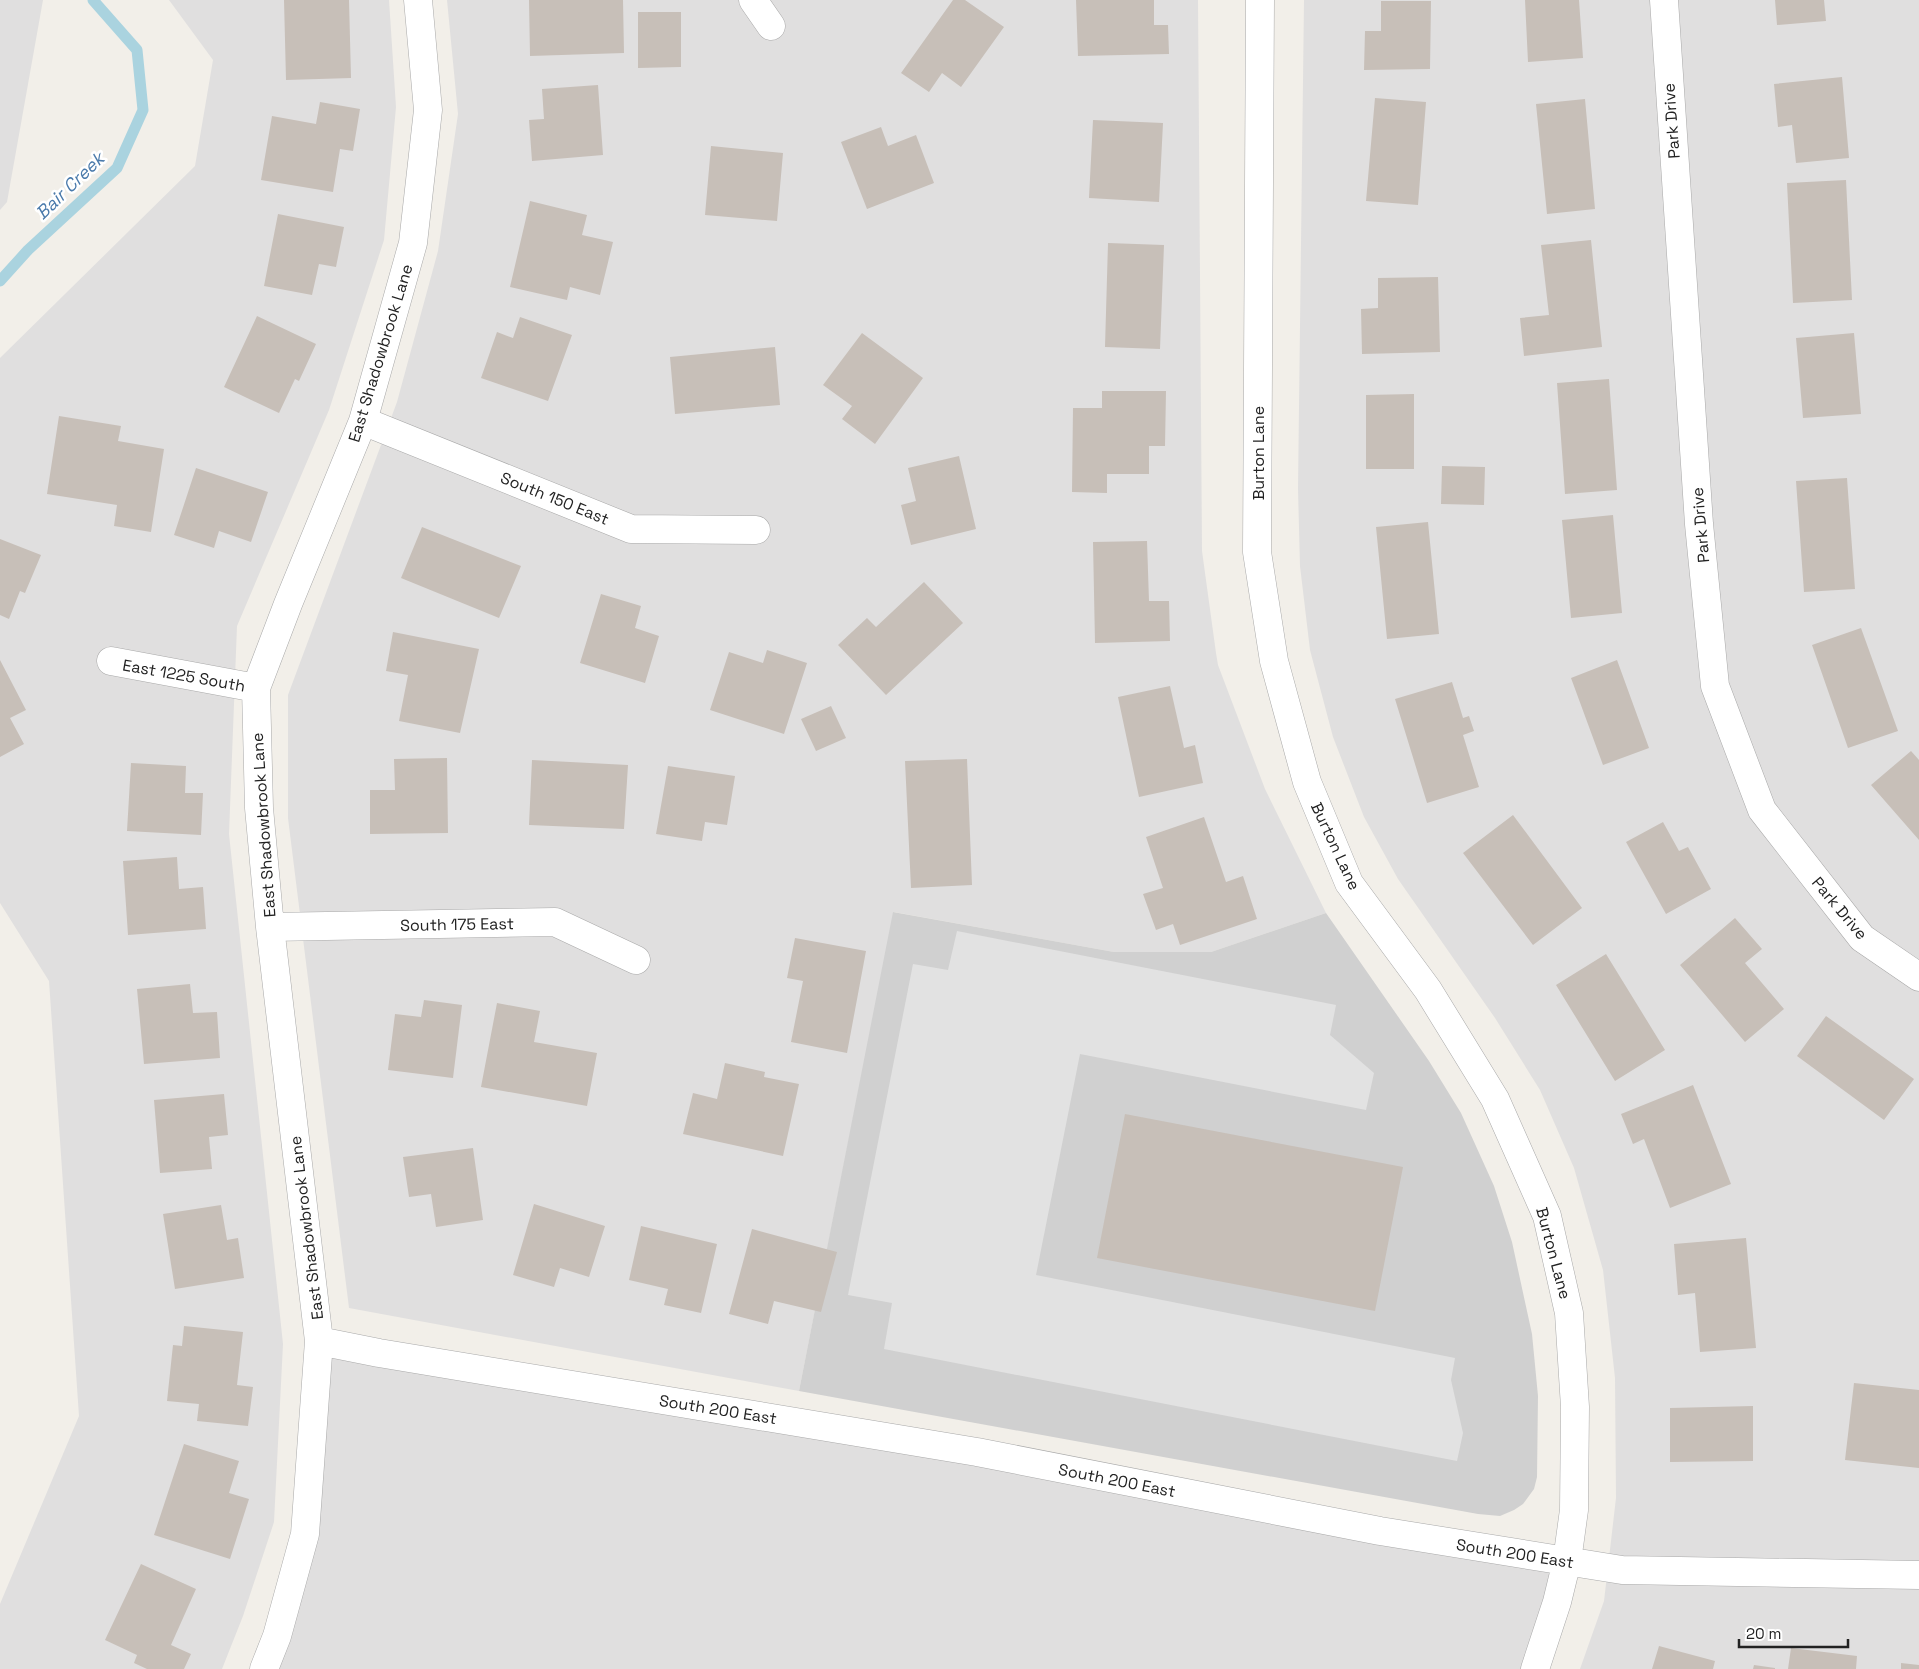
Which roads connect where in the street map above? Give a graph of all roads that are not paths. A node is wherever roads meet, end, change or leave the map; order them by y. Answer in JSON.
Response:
{"nodes":[{"id":1,"x":418,"y":0,"type":"edge"},
{"id":2,"x":753,"y":0,"type":"edge"},
{"id":3,"x":1260,"y":0,"type":"edge"},
{"id":4,"x":1664,"y":0,"type":"edge"},
{"id":5,"x":770,"y":26,"type":"dead end"},
{"id":6,"x":363,"y":421,"type":"junction"},
{"id":7,"x":756,"y":530,"type":"dead end"},
{"id":8,"x":111,"y":661,"type":"dead end"},
{"id":9,"x":256,"y":688,"type":"junction"},
{"id":10,"x":270,"y":928,"type":"junction"},
{"id":11,"x":636,"y":960,"type":"dead end"},
{"id":12,"x":1919,"y":977,"type":"edge"},
{"id":13,"x":319,"y":1341,"type":"junction"},
{"id":14,"x":1567,"y":1561,"type":"junction"},
{"id":15,"x":1919,"y":1575,"type":"edge"},
{"id":16,"x":264,"y":1669,"type":"edge"},
{"id":17,"x":1535,"y":1669,"type":"edge"}],
"edges":[{"from":1,"to":6,"type":"street","name":"East Shadowbrook Lane"},
{"from":2,"to":5,"type":"street"},
{"from":3,"to":14,"type":"street","name":"Burton Lane"},
{"from":4,"to":12,"type":"street","name":"Park Drive"},
{"from":6,"to":7,"type":"street","name":"South 150 East"},
{"from":6,"to":9,"type":"street","name":"East Shadowbrook Lane"},
{"from":8,"to":9,"type":"street","name":"East 1225 South"},
{"from":9,"to":10,"type":"street","name":"East Shadowbrook Lane"},
{"from":10,"to":11,"type":"street","name":"South 175 East"},
{"from":10,"to":13,"type":"street","name":"East Shadowbrook Lane"},
{"from":13,"to":14,"type":"street","name":"South 200 East"},
{"from":13,"to":16,"type":"street","name":"East Shadowbrook Lane"},
{"from":14,"to":15,"type":"street","name":"South 200 East"},
{"from":14,"to":17,"type":"street","name":"Burton Lane"}]}
